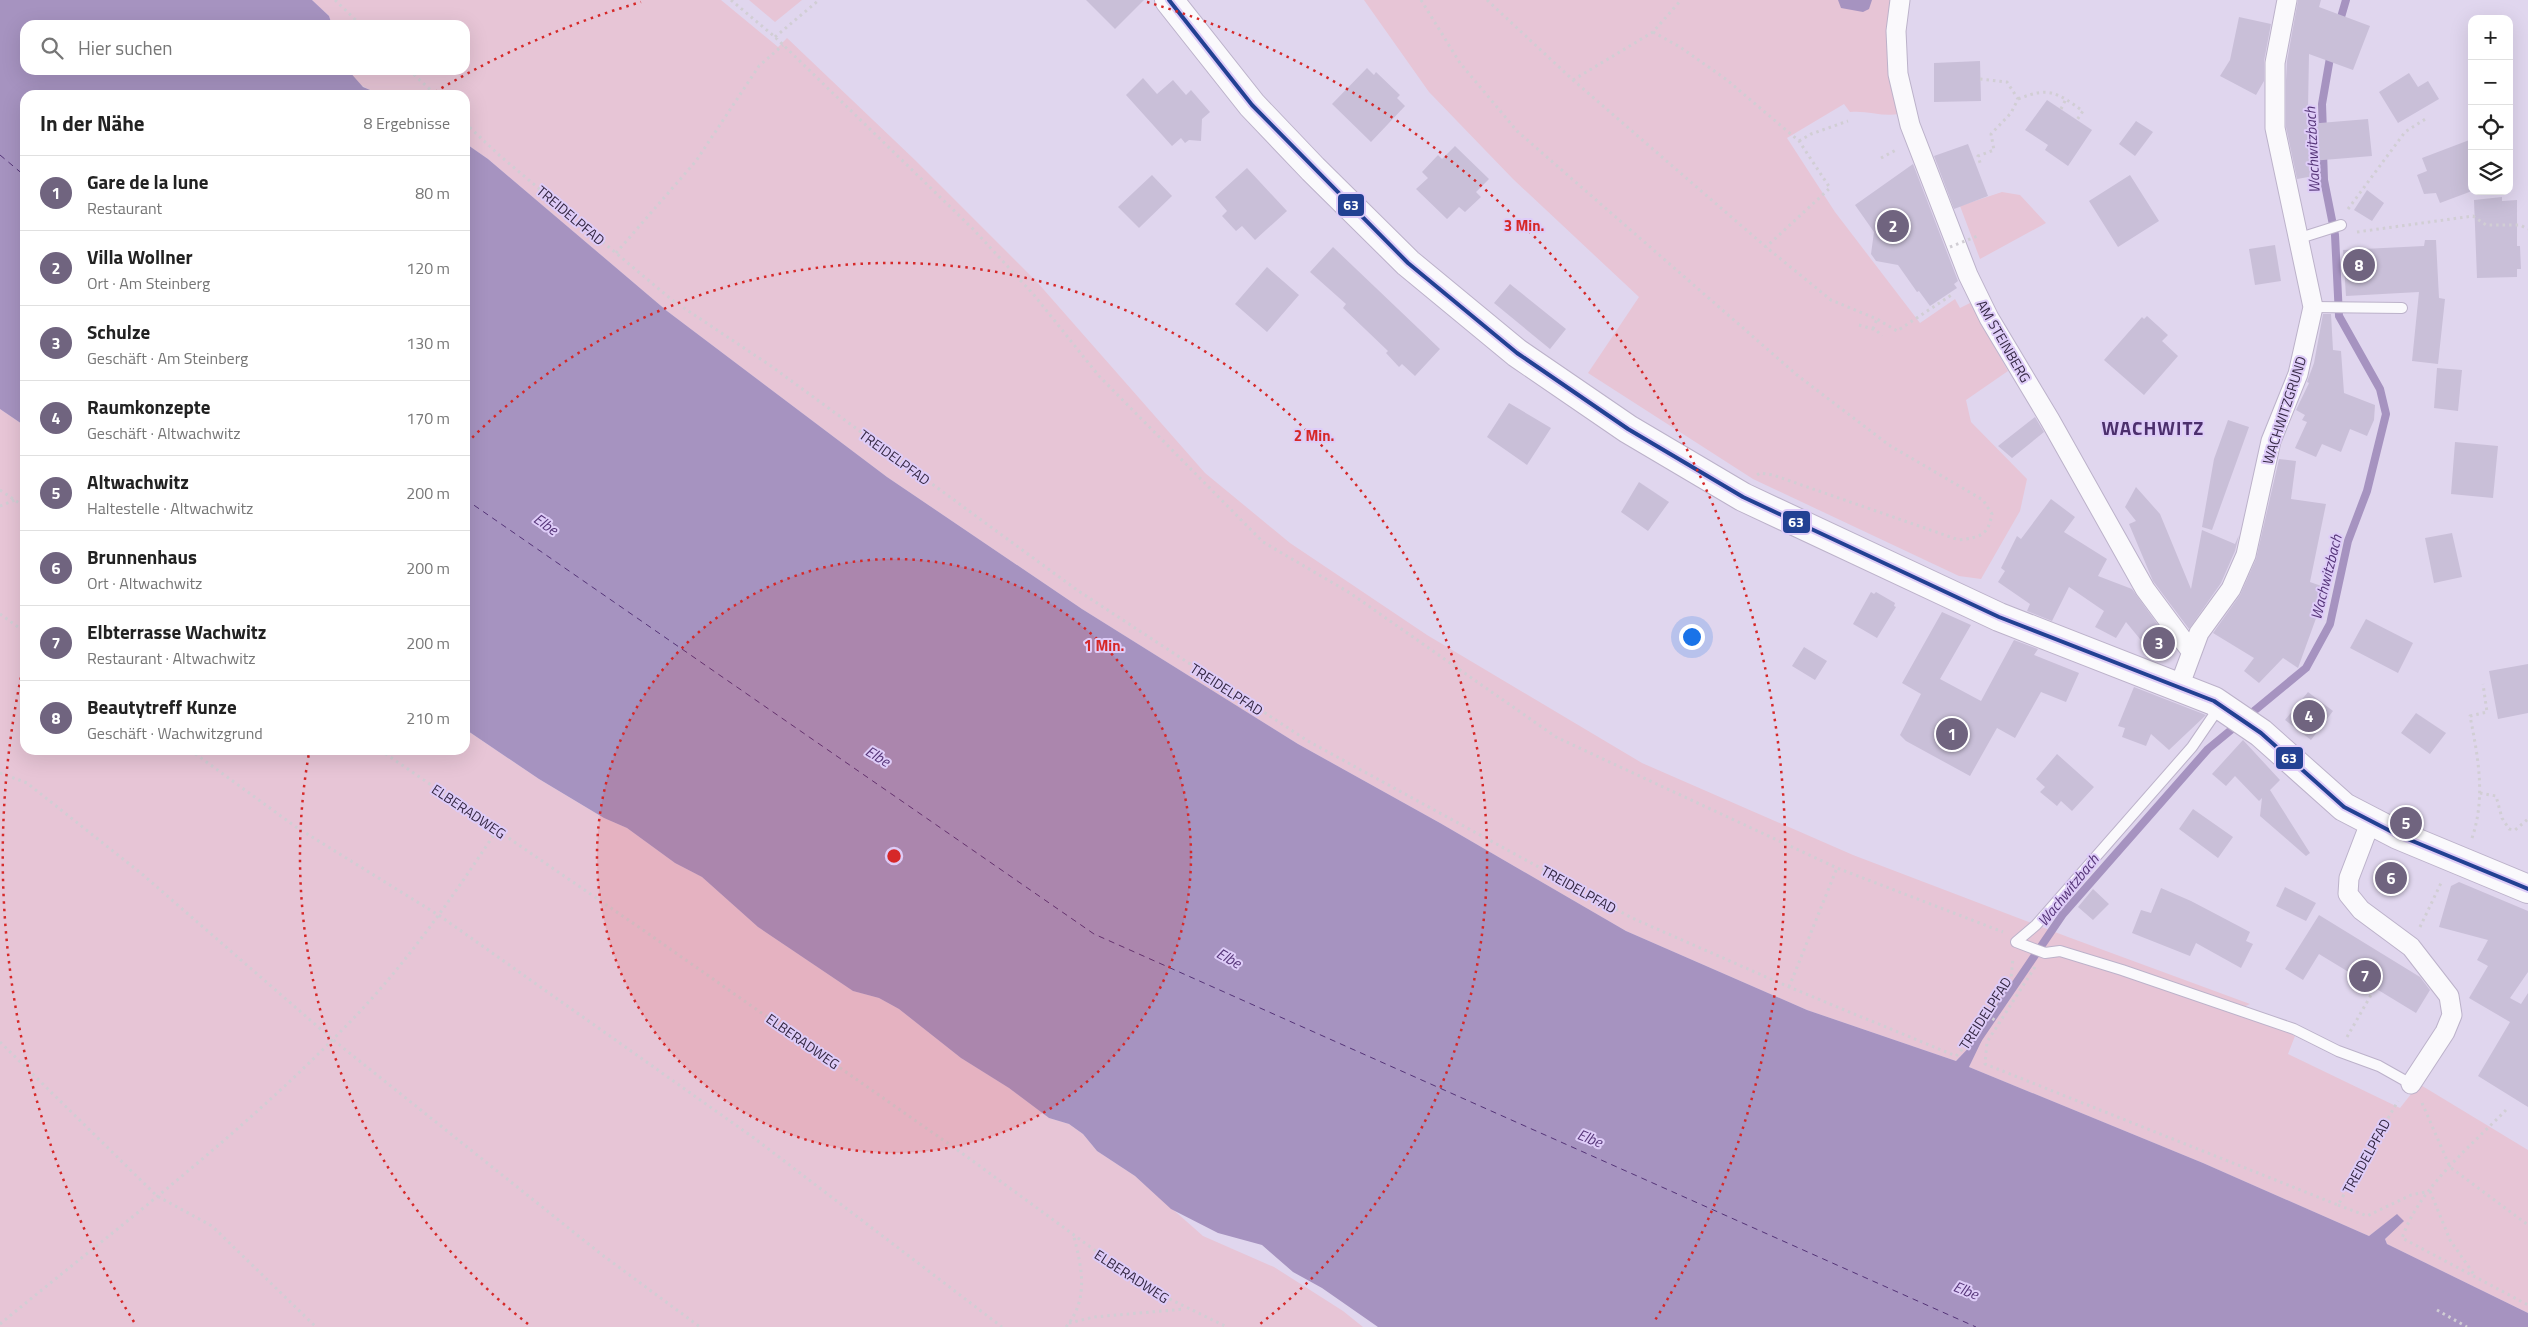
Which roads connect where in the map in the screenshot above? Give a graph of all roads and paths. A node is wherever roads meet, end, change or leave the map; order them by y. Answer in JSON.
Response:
{"nodes":[{"id":1,"x":335,"y":0,"type":"edge"},
{"id":2,"x":731,"y":0,"type":"edge"},
{"id":3,"x":819,"y":0,"type":"edge"},
{"id":4,"x":1169,"y":0,"type":"edge"},
{"id":5,"x":1421,"y":0,"type":"edge"},
{"id":6,"x":1487,"y":0,"type":"edge"},
{"id":7,"x":1681,"y":0,"type":"edge"},
{"id":8,"x":1900,"y":0,"type":"edge"},
{"id":9,"x":2287,"y":0,"type":"edge"},
{"id":10,"x":356,"y":20,"type":"edge"},
{"id":11,"x":1653,"y":32,"type":"junction"},
{"id":12,"x":775,"y":37,"type":"junction"},
{"id":13,"x":783,"y":44,"type":"junction"},
{"id":14,"x":414,"y":75,"type":"edge"},
{"id":15,"x":1980,"y":79,"type":"dead end"},
{"id":16,"x":1573,"y":80,"type":"junction"},
{"id":17,"x":431,"y":90,"type":"edge"},
{"id":18,"x":2066,"y":99,"type":"junction"},
{"id":19,"x":2018,"y":100,"type":"junction"},
{"id":20,"x":2061,"y":108,"type":"dead end"},
{"id":21,"x":2427,"y":118,"type":"dead end"},
{"id":22,"x":2077,"y":120,"type":"dead end"},
{"id":23,"x":1848,"y":121,"type":"dead end"},
{"id":24,"x":470,"y":128,"type":"edge"},
{"id":25,"x":1799,"y":141,"type":"junction"},
{"id":26,"x":1897,"y":150,"type":"dead end"},
{"id":27,"x":1881,"y":158,"type":"dead end"},
{"id":28,"x":1981,"y":166,"type":"dead end"},
{"id":29,"x":2346,"y":211,"type":"dead end"},
{"id":30,"x":2341,"y":225,"type":"dead end"},
{"id":31,"x":2528,"y":228,"type":"edge"},
{"id":32,"x":2352,"y":232,"type":"dead end"},
{"id":33,"x":1980,"y":235,"type":"dead end"},
{"id":34,"x":2300,"y":238,"type":"junction"},
{"id":35,"x":1766,"y":247,"type":"junction"},
{"id":36,"x":1950,"y":247,"type":"dead end"},
{"id":37,"x":616,"y":253,"type":"junction"},
{"id":38,"x":1952,"y":295,"type":"dead end"},
{"id":39,"x":2320,"y":306,"type":"junction"},
{"id":40,"x":2402,"y":308,"type":"dead end"},
{"id":41,"x":1877,"y":319,"type":"junction"},
{"id":42,"x":1859,"y":324,"type":"dead end"},
{"id":43,"x":1873,"y":329,"type":"junction"},
{"id":44,"x":1882,"y":336,"type":"dead end"},
{"id":45,"x":1753,"y":479,"type":"dead end"},
{"id":46,"x":0,"y":490,"type":"edge"},
{"id":47,"x":15,"y":500,"type":"junction"},
{"id":48,"x":20,"y":504,"type":"edge"},
{"id":49,"x":0,"y":506,"type":"edge"},
{"id":50,"x":0,"y":614,"type":"edge"},
{"id":51,"x":20,"y":628,"type":"edge"},
{"id":52,"x":2191,"y":651,"type":"junction"},
{"id":53,"x":2483,"y":684,"type":"dead end"},
{"id":54,"x":2179,"y":687,"type":"junction"},
{"id":55,"x":2225,"y":708,"type":"junction"},
{"id":56,"x":197,"y":755,"type":"edge"},
{"id":57,"x":387,"y":755,"type":"edge"},
{"id":58,"x":0,"y":773,"type":"edge"},
{"id":59,"x":2480,"y":793,"type":"junction"},
{"id":60,"x":2528,"y":819,"type":"edge"},
{"id":61,"x":2370,"y":823,"type":"junction"},
{"id":62,"x":497,"y":830,"type":"junction"},
{"id":63,"x":2464,"y":862,"type":"junction"},
{"id":64,"x":1837,"y":868,"type":"junction"},
{"id":65,"x":2441,"y":882,"type":"dead end"},
{"id":66,"x":2528,"y":889,"type":"edge"},
{"id":67,"x":440,"y":916,"type":"junction"},
{"id":68,"x":2016,"y":942,"type":"junction"},
{"id":69,"x":2411,"y":947,"type":"junction"},
{"id":70,"x":2044,"y":953,"type":"junction"},
{"id":71,"x":1789,"y":987,"type":"junction"},
{"id":72,"x":2376,"y":988,"type":"dead end"},
{"id":73,"x":1987,"y":1015,"type":"junction"},
{"id":74,"x":2000,"y":1023,"type":"junction"},
{"id":75,"x":2347,"y":1036,"type":"dead end"},
{"id":76,"x":332,"y":1039,"type":"junction"},
{"id":77,"x":0,"y":1042,"type":"edge"},
{"id":78,"x":2411,"y":1084,"type":"junction"},
{"id":79,"x":2506,"y":1110,"type":"dead end"},
{"id":80,"x":2450,"y":1167,"type":"junction"},
{"id":81,"x":2430,"y":1190,"type":"junction"},
{"id":82,"x":157,"y":1196,"type":"junction"},
{"id":83,"x":2338,"y":1205,"type":"junction"},
{"id":84,"x":2528,"y":1225,"type":"edge"},
{"id":85,"x":1074,"y":1237,"type":"junction"},
{"id":86,"x":2477,"y":1278,"type":"junction"},
{"id":87,"x":2528,"y":1305,"type":"edge"},
{"id":88,"x":1186,"y":1309,"type":"junction"},
{"id":89,"x":2437,"y":1310,"type":"dead end"},
{"id":90,"x":1070,"y":1323,"type":"junction"},
{"id":91,"x":0,"y":1324,"type":"edge"},
{"id":92,"x":316,"y":1327,"type":"edge"},
{"id":93,"x":700,"y":1327,"type":"edge"},
{"id":94,"x":1002,"y":1327,"type":"edge"},
{"id":95,"x":1066,"y":1327,"type":"edge"},
{"id":96,"x":1227,"y":1327,"type":"edge"},
{"id":97,"x":2466,"y":1327,"type":"edge"}],
"edges":[{"from":1,"to":10,"type":"path"},
{"from":2,"to":12,"type":"path"},
{"from":3,"to":12,"type":"path"},
{"from":4,"to":54,"type":"main road"},
{"from":5,"to":45,"type":"path"},
{"from":6,"to":16,"type":"path"},
{"from":7,"to":11,"type":"path"},
{"from":8,"to":52,"type":"street","name":"AM STEINBERG"},
{"from":9,"to":34,"type":"street","name":"WACHWITZGRUND"},
{"from":11,"to":16,"type":"path"},
{"from":11,"to":25,"type":"path"},
{"from":12,"to":13,"type":"path"},
{"from":13,"to":37,"type":"path"},
{"from":13,"to":64,"type":"path"},
{"from":14,"to":17,"type":"path"},
{"from":15,"to":19,"type":"path"},
{"from":16,"to":35,"type":"path"},
{"from":18,"to":19,"type":"path"},
{"from":18,"to":20,"type":"path"},
{"from":18,"to":22,"type":"path"},
{"from":19,"to":28,"type":"path"},
{"from":21,"to":29,"type":"path"},
{"from":23,"to":25,"type":"path"},
{"from":24,"to":37,"type":"path","name":"TREIDELPFAD"},
{"from":25,"to":35,"type":"path"},
{"from":26,"to":27,"type":"path"},
{"from":30,"to":34,"type":"lane"},
{"from":31,"to":32,"type":"path"},
{"from":33,"to":36,"type":"path","bridge":true},
{"from":34,"to":39,"type":"street","name":"WACHWITZGRUND"},
{"from":35,"to":41,"type":"path"},
{"from":37,"to":71,"type":"path","name":"TREIDELPFAD"},
{"from":38,"to":41,"type":"path"},
{"from":39,"to":40,"type":"lane"},
{"from":39,"to":52,"type":"street","name":"WACHWITZGRUND"},
{"from":41,"to":43,"type":"path"},
{"from":42,"to":43,"type":"path"},
{"from":43,"to":44,"type":"path"},
{"from":46,"to":47,"type":"path"},
{"from":47,"to":48,"type":"path"},
{"from":47,"to":49,"type":"path"},
{"from":50,"to":51,"type":"path"},
{"from":52,"to":54,"type":"street","name":"WACHWITZGRUND"},
{"from":53,"to":59,"type":"path"},
{"from":54,"to":55,"type":"main road"},
{"from":55,"to":61,"type":"main road"},
{"from":55,"to":68,"type":"lane"},
{"from":56,"to":67,"type":"path"},
{"from":57,"to":62,"type":"path","name":"ELBERADWEG"},
{"from":58,"to":76,"type":"path"},
{"from":59,"to":60,"type":"path"},
{"from":59,"to":63,"type":"path"},
{"from":61,"to":63,"type":"main road"},
{"from":61,"to":69,"type":"street"},
{"from":62,"to":67,"type":"path"},
{"from":62,"to":85,"type":"path","name":"ELBERADWEG"},
{"from":63,"to":66,"type":"main road"},
{"from":64,"to":68,"type":"path"},
{"from":64,"to":71,"type":"path"},
{"from":65,"to":69,"type":"path"},
{"from":67,"to":76,"type":"path"},
{"from":67,"to":94,"type":"path"},
{"from":68,"to":70,"type":"lane"},
{"from":68,"to":73,"type":"path","name":"TREIDELPFAD"},
{"from":69,"to":78,"type":"street"},
{"from":70,"to":74,"type":"path","name":"TREIDELPFAD"},
{"from":70,"to":78,"type":"lane"},
{"from":71,"to":73,"type":"path","name":"TREIDELPFAD"},
{"from":72,"to":75,"type":"path"},
{"from":73,"to":74,"type":"path"},
{"from":74,"to":83,"type":"path","name":"TREIDELPFAD"},
{"from":76,"to":82,"type":"path"},
{"from":76,"to":93,"type":"path"},
{"from":77,"to":82,"type":"path"},
{"from":78,"to":80,"type":"path"},
{"from":78,"to":83,"type":"path","name":"TREIDELPFAD"},
{"from":79,"to":80,"type":"path"},
{"from":80,"to":81,"type":"path"},
{"from":80,"to":84,"type":"path"},
{"from":81,"to":83,"type":"path"},
{"from":81,"to":86,"type":"path"},
{"from":81,"to":86,"type":"path"},
{"from":82,"to":91,"type":"path"},
{"from":82,"to":92,"type":"path"},
{"from":85,"to":88,"type":"path","name":"ELBERADWEG"},
{"from":85,"to":90,"type":"path"},
{"from":86,"to":87,"type":"path"},
{"from":88,"to":90,"type":"path"},
{"from":88,"to":96,"type":"path","name":"ELBERADWEG"},
{"from":89,"to":97,"type":"path"},
{"from":90,"to":95,"type":"path"}]}
